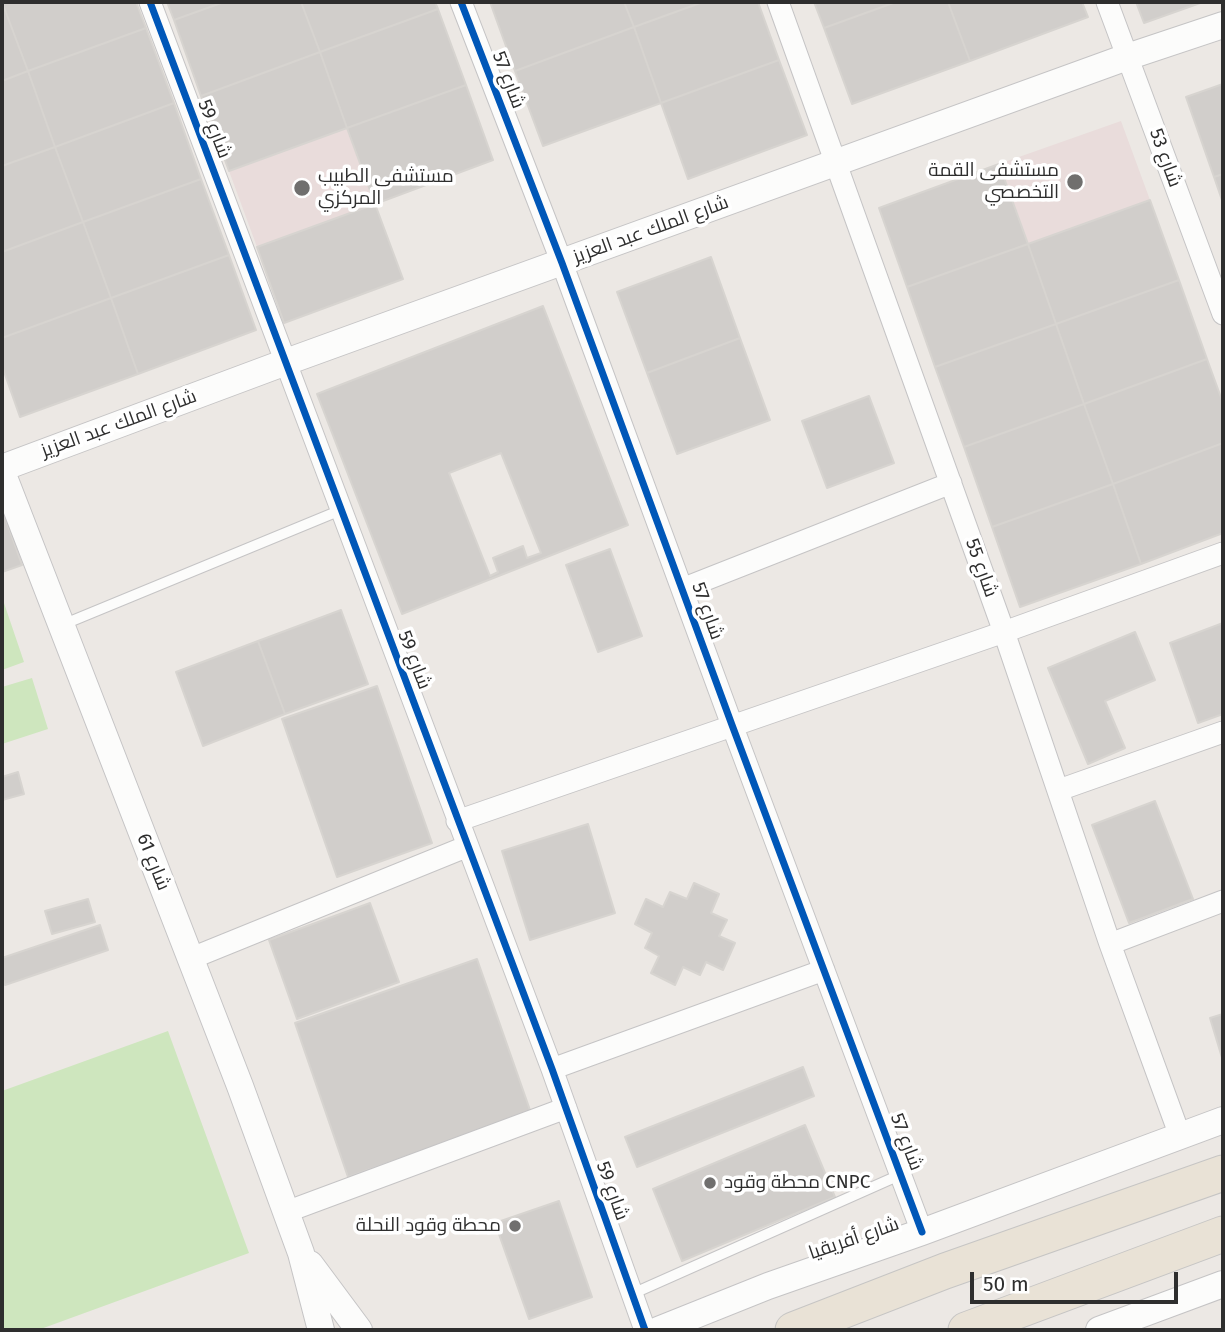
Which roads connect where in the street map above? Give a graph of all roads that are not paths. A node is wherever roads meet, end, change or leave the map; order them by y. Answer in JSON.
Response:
{"nodes":[{"id":1,"x":150,"y":2,"type":"edge"},
{"id":2,"x":461,"y":2,"type":"edge"},
{"id":3,"x":778,"y":2,"type":"edge"},
{"id":4,"x":1107,"y":2,"type":"edge"},
{"id":5,"x":1223,"y":25,"type":"edge"},
{"id":6,"x":1127,"y":57,"type":"junction"},
{"id":7,"x":836,"y":163,"type":"junction"},
{"id":8,"x":562,"y":262,"type":"junction"},
{"id":9,"x":1223,"y":314,"type":"edge"},
{"id":10,"x":286,"y":362,"type":"junction"},
{"id":11,"x":2,"y":470,"type":"edge"},
{"id":12,"x":951,"y":483,"type":"junction"},
{"id":13,"x":341,"y":510,"type":"junction"},
{"id":14,"x":1223,"y":553,"type":"edge"},
{"id":15,"x":681,"y":589,"type":"junction"},
{"id":16,"x":62,"y":625,"type":"junction"},
{"id":17,"x":1004,"y":632,"type":"junction"},
{"id":18,"x":732,"y":725,"type":"junction"},
{"id":19,"x":1223,"y":732,"type":"edge"},
{"id":20,"x":1059,"y":790,"type":"junction"},
{"id":21,"x":457,"y":821,"type":"junction"},
{"id":22,"x":468,"y":846,"type":"junction"},
{"id":23,"x":1223,"y":901,"type":"edge"},
{"id":24,"x":1110,"y":944,"type":"junction"},
{"id":25,"x":192,"y":958,"type":"junction"},
{"id":26,"x":824,"y":970,"type":"junction"},
{"id":27,"x":552,"y":1069,"type":"junction"},
{"id":28,"x":565,"y":1108,"type":"junction"},
{"id":29,"x":1223,"y":1120,"type":"edge"},
{"id":30,"x":1180,"y":1136,"type":"junction"},
{"id":31,"x":1223,"y":1172,"type":"edge"},
{"id":32,"x":902,"y":1174,"type":"junction"},
{"id":33,"x":286,"y":1212,"type":"junction"},
{"id":34,"x":922,"y":1232,"type":"junction"},
{"id":35,"x":1223,"y":1234,"type":"edge"},
{"id":36,"x":302,"y":1253,"type":"junction"},
{"id":37,"x":1223,"y":1284,"type":"edge"},
{"id":38,"x":632,"y":1294,"type":"junction"},
{"id":39,"x":321,"y":1330,"type":"edge"},
{"id":40,"x":359,"y":1330,"type":"edge"},
{"id":41,"x":645,"y":1330,"type":"edge"},
{"id":42,"x":658,"y":1330,"type":"edge"},
{"id":43,"x":793,"y":1330,"type":"edge"},
{"id":44,"x":965,"y":1330,"type":"edge"},
{"id":45,"x":1099,"y":1330,"type":"edge"}],
"edges":[{"from":1,"to":10,"type":"street","name":"شارع 59"},
{"from":2,"to":8,"type":"street","name":"شارع 57"},
{"from":3,"to":7,"type":"street","name":"شارع 55"},
{"from":4,"to":6,"type":"street","name":"شارع 53"},
{"from":5,"to":6,"type":"street","name":"شارع الملك عبد العزيز"},
{"from":6,"to":7,"type":"street","name":"شارع الملك عبد العزيز"},
{"from":6,"to":9,"type":"street","name":"شارع 53"},
{"from":7,"to":8,"type":"street","name":"شارع الملك عبد العزيز"},
{"from":7,"to":12,"type":"street","name":"شارع 55"},
{"from":8,"to":10,"type":"street","name":"شارع الملك عبد العزيز"},
{"from":8,"to":15,"type":"street","name":"شارع 57"},
{"from":10,"to":11,"type":"street","name":"شارع الملك عبد العزيز"},
{"from":10,"to":13,"type":"street","name":"شارع 59"},
{"from":11,"to":16,"type":"street","name":"شارع 61"},
{"from":12,"to":15,"type":"street"},
{"from":12,"to":17,"type":"street","name":"شارع 55"},
{"from":13,"to":16,"type":"lane"},
{"from":13,"to":21,"type":"street","name":"شارع 59"},
{"from":14,"to":17,"type":"street"},
{"from":15,"to":18,"type":"street","name":"شارع 57"},
{"from":16,"to":25,"type":"street","name":"شارع 61"},
{"from":17,"to":18,"type":"street"},
{"from":17,"to":20,"type":"street","name":"شارع 55"},
{"from":18,"to":21,"type":"street"},
{"from":18,"to":26,"type":"street","name":"شارع 57"},
{"from":19,"to":20,"type":"street"},
{"from":20,"to":24,"type":"street","name":"شارع 55"},
{"from":21,"to":22,"type":"street","name":"شارع 59"},
{"from":22,"to":25,"type":"street"},
{"from":22,"to":27,"type":"street","name":"شارع 59"},
{"from":23,"to":24,"type":"street"},
{"from":24,"to":30,"type":"street","name":"شارع 55"},
{"from":25,"to":33,"type":"street","name":"شارع 61"},
{"from":26,"to":27,"type":"street"},
{"from":26,"to":32,"type":"street","name":"شارع 57"},
{"from":27,"to":28,"type":"street","name":"شارع 59"},
{"from":28,"to":33,"type":"street"},
{"from":28,"to":38,"type":"street","name":"شارع 59"},
{"from":29,"to":30,"type":"street","name":"شارع أفريقيا"},
{"from":30,"to":34,"type":"street","name":"شارع أفريقيا"},
{"from":31,"to":43,"type":"highway"},
{"from":32,"to":34,"type":"street","name":"شارع 57"},
{"from":32,"to":38,"type":"lane"},
{"from":33,"to":36,"type":"street","name":"شارع 61"},
{"from":34,"to":42,"type":"street","name":"شارع أفريقيا"},
{"from":35,"to":44,"type":"highway"},
{"from":36,"to":39,"type":"street"},
{"from":36,"to":40,"type":"street"},
{"from":37,"to":45,"type":"street"},
{"from":38,"to":41,"type":"street","name":"شارع 59"}]}
